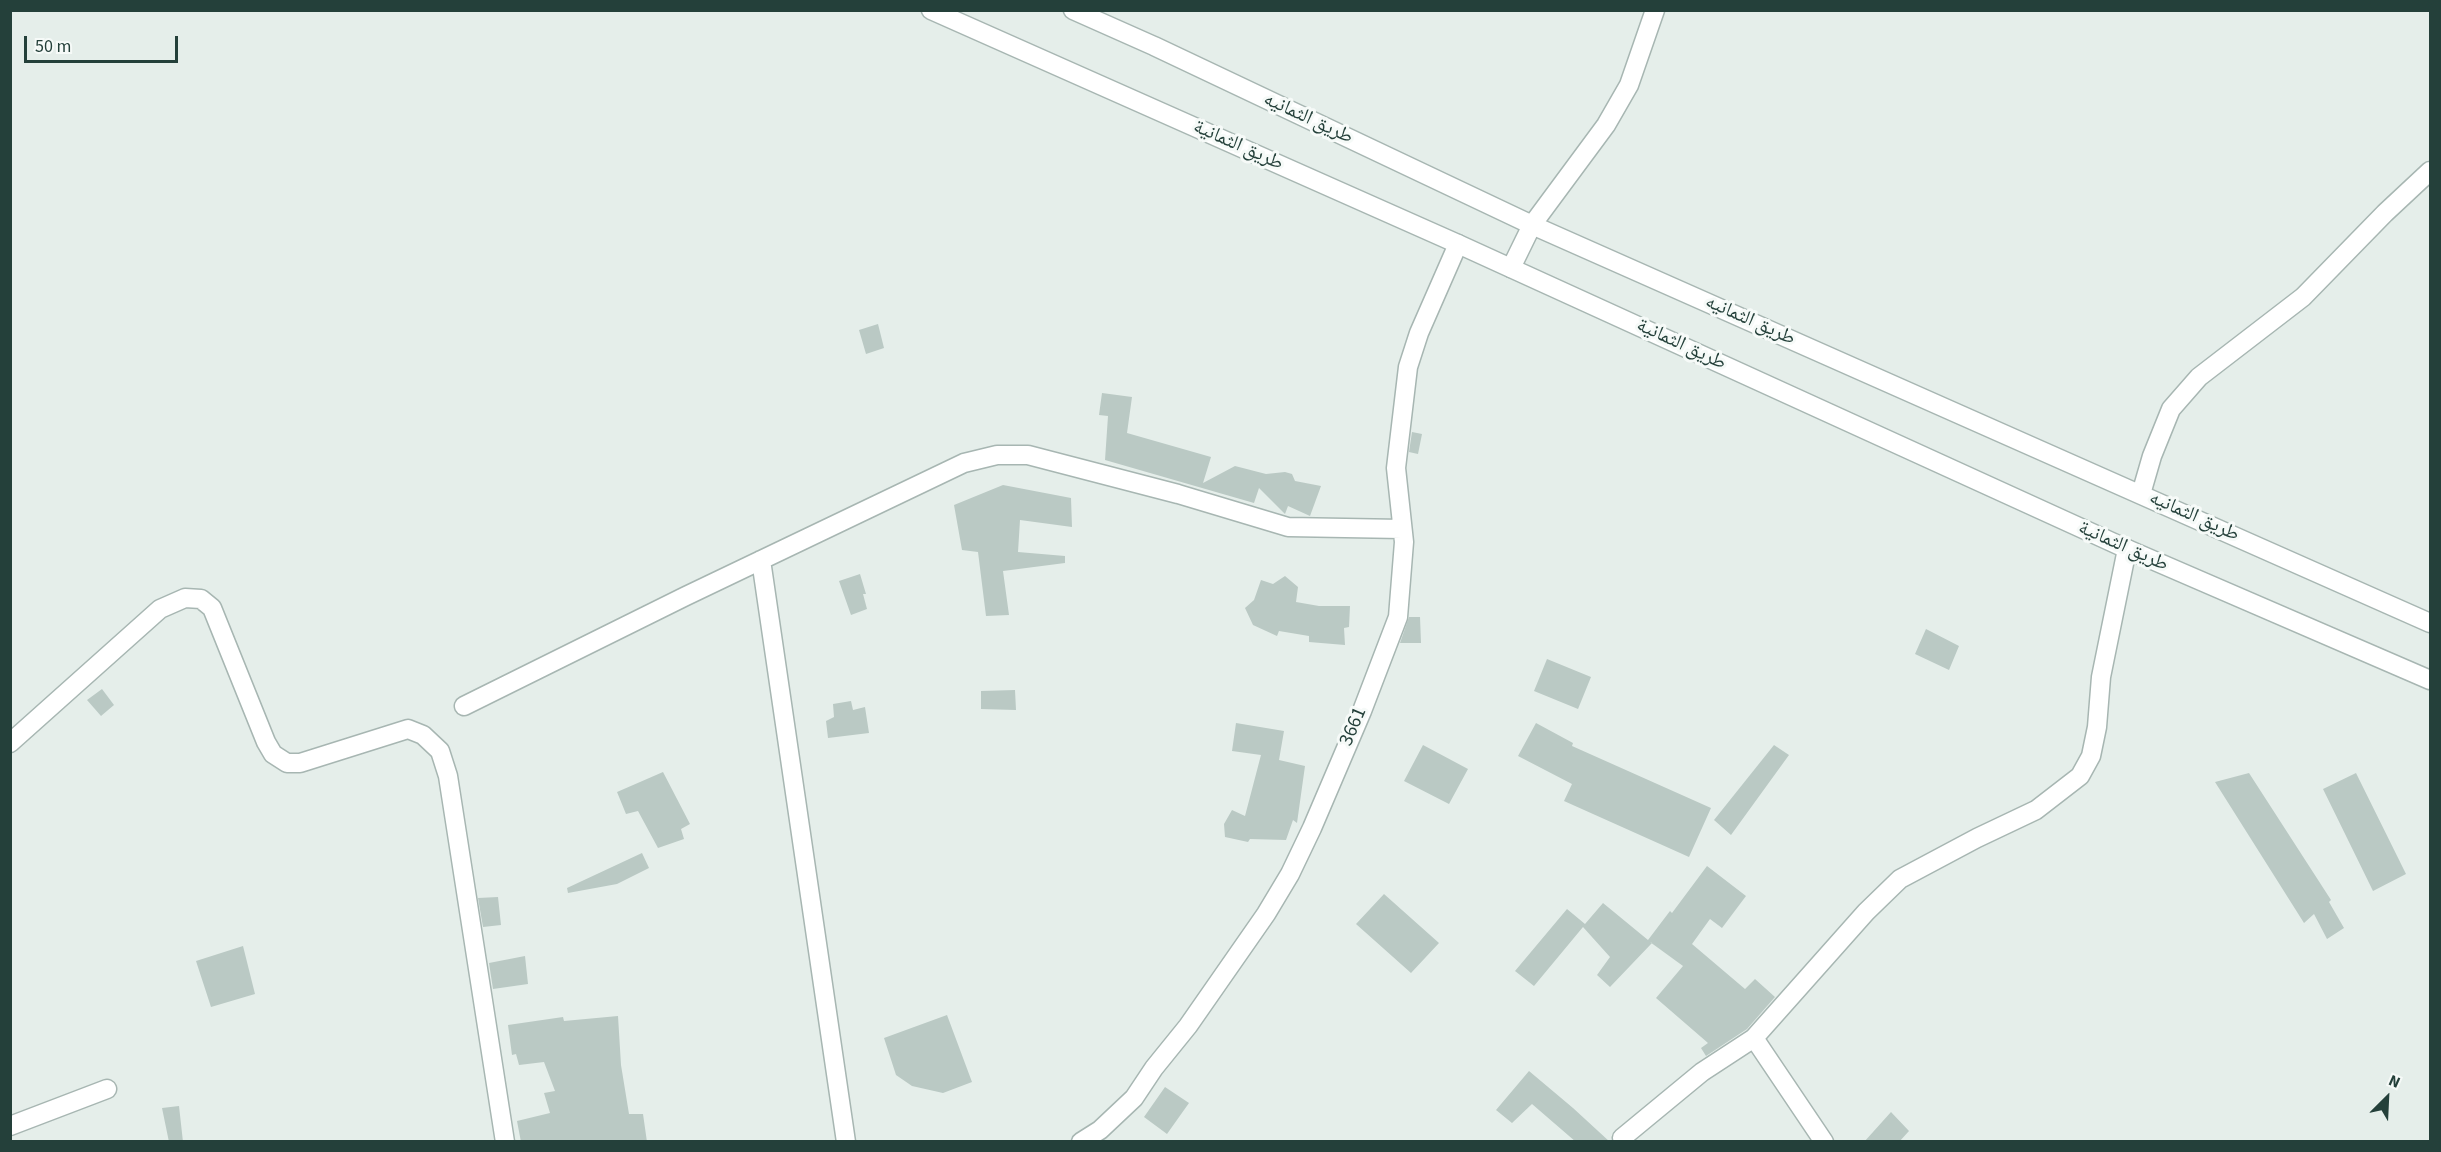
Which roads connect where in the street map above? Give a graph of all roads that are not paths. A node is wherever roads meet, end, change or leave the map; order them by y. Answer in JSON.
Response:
{"nodes":[{"id":1,"x":931,"y":10,"type":"edge"},
{"id":2,"x":1072,"y":10,"type":"edge"},
{"id":3,"x":1655,"y":10,"type":"edge"},
{"id":4,"x":2430,"y":171,"type":"edge"},
{"id":5,"x":1532,"y":225,"type":"junction"},
{"id":6,"x":1458,"y":244,"type":"junction"},
{"id":7,"x":1511,"y":268,"type":"junction"},
{"id":8,"x":2141,"y":494,"type":"junction"},
{"id":9,"x":1402,"y":529,"type":"junction"},
{"id":10,"x":2127,"y":549,"type":"junction"},
{"id":11,"x":761,"y":560,"type":"junction"},
{"id":12,"x":2430,"y":623,"type":"edge"},
{"id":13,"x":2430,"y":680,"type":"edge"},
{"id":14,"x":464,"y":706,"type":"dead end"},
{"id":15,"x":10,"y":743,"type":"edge"},
{"id":16,"x":1754,"y":1038,"type":"junction"},
{"id":17,"x":107,"y":1089,"type":"dead end"},
{"id":18,"x":10,"y":1126,"type":"edge"},
{"id":19,"x":1622,"y":1138,"type":"dead end"},
{"id":20,"x":505,"y":1142,"type":"edge"},
{"id":21,"x":846,"y":1142,"type":"edge"},
{"id":22,"x":1081,"y":1142,"type":"edge"},
{"id":23,"x":1824,"y":1142,"type":"edge"}],
"edges":[{"from":1,"to":6,"type":"street","name":"طريق الثمانية"},
{"from":2,"to":5,"type":"street","name":"طريق الثمانيه"},
{"from":3,"to":5,"type":"street"},
{"from":4,"to":8,"type":"street"},
{"from":5,"to":7,"type":"street"},
{"from":5,"to":8,"type":"street","name":"طريق الثمانيه"},
{"from":6,"to":7,"type":"street","name":"طريق الثمانية"},
{"from":6,"to":9,"type":"street","name":"3661"},
{"from":7,"to":10,"type":"street","name":"طريق الثمانية"},
{"from":8,"to":12,"type":"street","name":"طريق الثمانيه"},
{"from":9,"to":11,"type":"street"},
{"from":9,"to":22,"type":"street","name":"3661"},
{"from":10,"to":13,"type":"street","name":"طريق الثمانية"},
{"from":10,"to":16,"type":"street"},
{"from":11,"to":14,"type":"street"},
{"from":11,"to":21,"type":"street"},
{"from":15,"to":20,"type":"street"},
{"from":16,"to":19,"type":"street"},
{"from":16,"to":23,"type":"street"},
{"from":17,"to":18,"type":"street"}]}
